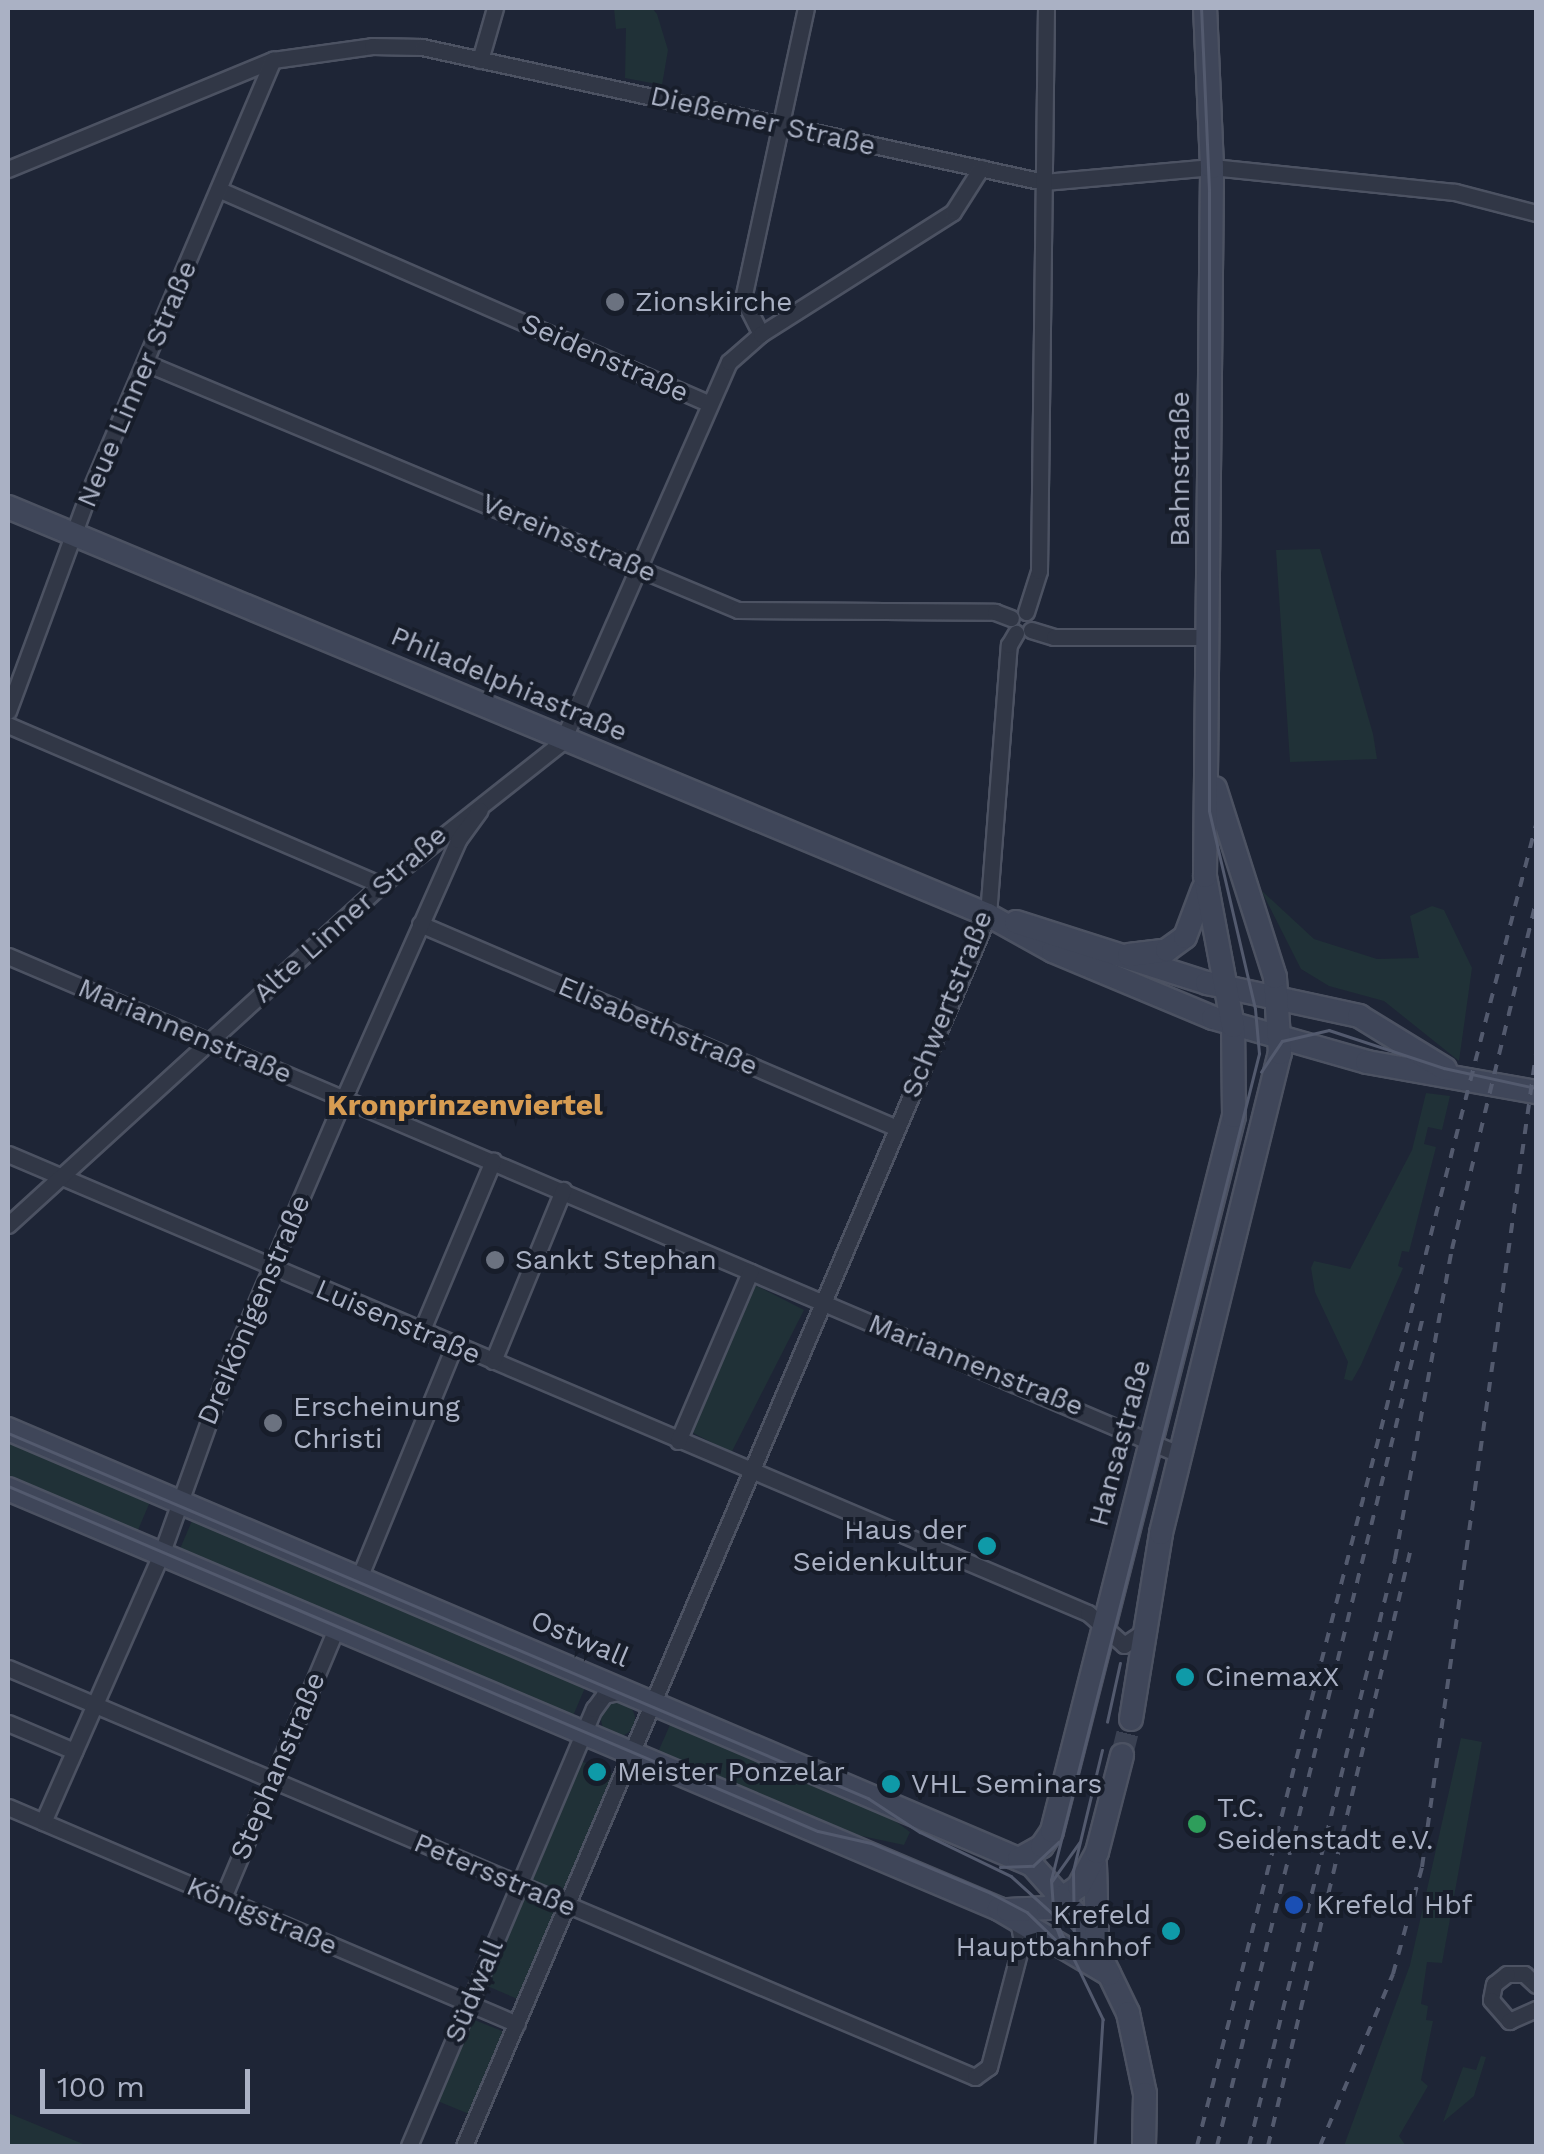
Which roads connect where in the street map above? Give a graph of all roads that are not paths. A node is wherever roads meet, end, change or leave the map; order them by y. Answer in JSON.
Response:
{"nodes":[{"id":1,"x":495,"y":8,"type":"edge"},
{"id":2,"x":806,"y":8,"type":"edge"},
{"id":3,"x":1046,"y":8,"type":"edge"},
{"id":4,"x":1205,"y":8,"type":"edge"},
{"id":5,"x":273,"y":60,"type":"junction"},
{"id":6,"x":480,"y":60,"type":"junction"},
{"id":7,"x":778,"y":126,"type":"junction"},
{"id":8,"x":15,"y":165,"type":"edge"},
{"id":9,"x":1212,"y":167,"type":"junction"},
{"id":10,"x":981,"y":168,"type":"junction"},
{"id":11,"x":1044,"y":182,"type":"junction"},
{"id":12,"x":220,"y":190,"type":"junction"},
{"id":13,"x":1536,"y":213,"type":"edge"},
{"id":14,"x":761,"y":334,"type":"junction"},
{"id":15,"x":146,"y":363,"type":"junction"},
{"id":16,"x":708,"y":403,"type":"junction"},
{"id":17,"x":8,"y":507,"type":"edge"},
{"id":18,"x":75,"y":536,"type":"junction"},
{"id":19,"x":639,"y":567,"type":"junction"},
{"id":20,"x":1021,"y":623,"type":"junction"},
{"id":21,"x":1208,"y":637,"type":"junction"},
{"id":22,"x":8,"y":711,"type":"edge"},
{"id":23,"x":8,"y":725,"type":"edge"},
{"id":24,"x":564,"y":740,"type":"junction"},
{"id":25,"x":1211,"y":770,"type":"junction"},
{"id":26,"x":482,"y":806,"type":"junction"},
{"id":27,"x":1205,"y":876,"type":"junction"},
{"id":28,"x":381,"y":885,"type":"junction"},
{"id":29,"x":988,"y":915,"type":"junction"},
{"id":30,"x":420,"y":924,"type":"junction"},
{"id":31,"x":8,"y":956,"type":"edge"},
{"id":32,"x":1120,"y":956,"type":"junction"},
{"id":33,"x":1226,"y":988,"type":"junction"},
{"id":34,"x":1280,"y":999,"type":"junction"},
{"id":35,"x":1234,"y":1026,"type":"junction"},
{"id":36,"x":208,"y":1041,"type":"junction"},
{"id":37,"x":1282,"y":1041,"type":"junction"},
{"id":38,"x":1452,"y":1073,"type":"junction"},
{"id":39,"x":1536,"y":1092,"type":"edge"},
{"id":40,"x":344,"y":1098,"type":"junction"},
{"id":41,"x":896,"y":1128,"type":"junction"},
{"id":42,"x":8,"y":1154,"type":"edge"},
{"id":43,"x":493,"y":1161,"type":"junction"},
{"id":44,"x":61,"y":1178,"type":"junction"},
{"id":45,"x":564,"y":1190,"type":"junction"},
{"id":46,"x":8,"y":1225,"type":"edge"},
{"id":47,"x":270,"y":1268,"type":"junction"},
{"id":48,"x":750,"y":1272,"type":"junction"},
{"id":49,"x":823,"y":1302,"type":"junction"},
{"id":50,"x":420,"y":1332,"type":"junction"},
{"id":51,"x":454,"y":1346,"type":"junction"},
{"id":52,"x":493,"y":1361,"type":"junction"},
{"id":53,"x":8,"y":1429,"type":"edge"},
{"id":54,"x":1153,"y":1438,"type":"junction"},
{"id":55,"x":678,"y":1441,"type":"junction"},
{"id":56,"x":1181,"y":1455,"type":"junction"},
{"id":57,"x":750,"y":1471,"type":"junction"},
{"id":58,"x":8,"y":1490,"type":"edge"},
{"id":59,"x":176,"y":1501,"type":"junction"},
{"id":60,"x":161,"y":1555,"type":"junction"},
{"id":61,"x":359,"y":1578,"type":"junction"},
{"id":62,"x":1146,"y":1622,"type":"junction"},
{"id":63,"x":1101,"y":1626,"type":"junction"},
{"id":64,"x":335,"y":1632,"type":"junction"},
{"id":65,"x":8,"y":1668,"type":"edge"},
{"id":66,"x":627,"y":1692,"type":"junction"},
{"id":67,"x":650,"y":1701,"type":"junction"},
{"id":68,"x":94,"y":1705,"type":"junction"},
{"id":69,"x":1131,"y":1718,"type":"tunnel mouth"},
{"id":70,"x":8,"y":1723,"type":"edge"},
{"id":71,"x":583,"y":1735,"type":"junction"},
{"id":72,"x":74,"y":1751,"type":"junction"},
{"id":73,"x":630,"y":1754,"type":"junction"},
{"id":74,"x":1122,"y":1755,"type":"tunnel mouth"},
{"id":75,"x":272,"y":1780,"type":"junction"},
{"id":76,"x":8,"y":1806,"type":"edge"},
{"id":77,"x":43,"y":1822,"type":"junction"},
{"id":78,"x":1098,"y":1852,"type":"junction"},
{"id":79,"x":1019,"y":1858,"type":"junction"},
{"id":80,"x":518,"y":1886,"type":"junction"},
{"id":81,"x":1067,"y":1898,"type":"junction"},
{"id":82,"x":222,"y":1900,"type":"junction"},
{"id":83,"x":567,"y":1906,"type":"junction"},
{"id":84,"x":1008,"y":1914,"type":"junction"},
{"id":85,"x":1091,"y":1950,"type":"junction"},
{"id":86,"x":1536,"y":1985,"type":"edge"},
{"id":87,"x":469,"y":2003,"type":"junction"},
{"id":88,"x":1536,"y":2009,"type":"edge"},
{"id":89,"x":517,"y":2024,"type":"junction"},
{"id":90,"x":410,"y":2146,"type":"edge"},
{"id":91,"x":464,"y":2146,"type":"edge"},
{"id":92,"x":1144,"y":2146,"type":"edge"}],
"edges":[{"from":1,"to":6,"type":"street"},
{"from":2,"to":7,"type":"street"},
{"from":3,"to":11,"type":"street","name":"Schwertstraße"},
{"from":4,"to":9,"type":"street","name":"Bahnstraße"},
{"from":5,"to":6,"type":"street","name":"Dießemer Straße"},
{"from":5,"to":8,"type":"street","name":"Dießemer Straße"},
{"from":5,"to":12,"type":"street","name":"Neue Linner Straße"},
{"from":6,"to":7,"type":"street","name":"Dießemer Straße"},
{"from":7,"to":10,"type":"street","name":"Dießemer Straße"},
{"from":7,"to":14,"type":"street"},
{"from":9,"to":11,"type":"street","name":"Dießemer Straße"},
{"from":9,"to":13,"type":"street","name":"Dießemer Straße"},
{"from":9,"to":21,"type":"street","name":"Bahnstraße"},
{"from":10,"to":11,"type":"street","name":"Dießemer Straße"},
{"from":10,"to":14,"type":"street","name":"Seidenstraße"},
{"from":11,"to":20,"type":"street","name":"Schwertstraße"},
{"from":12,"to":15,"type":"street","name":"Neue Linner Straße"},
{"from":12,"to":16,"type":"street","name":"Seidenstraße"},
{"from":14,"to":16,"type":"street","name":"Seidenstraße"},
{"from":15,"to":18,"type":"street","name":"Neue Linner Straße"},
{"from":15,"to":19,"type":"street","name":"Vereinsstraße"},
{"from":16,"to":19,"type":"street","name":"Alte Linner Straße"},
{"from":17,"to":18,"type":"street","name":"Philadelphiastraße"},
{"from":18,"to":22,"type":"street","name":"Neue Linner Straße"},
{"from":18,"to":24,"type":"street","name":"Philadelphiastraße"},
{"from":19,"to":20,"type":"street","name":"Vereinsstraße"},
{"from":19,"to":24,"type":"street","name":"Alte Linner Straße"},
{"from":20,"to":21,"type":"street","name":"Vereinsstraße"},
{"from":20,"to":29,"type":"street","name":"Schwertstraße"},
{"from":21,"to":25,"type":"street","name":"Bahnstraße"},
{"from":23,"to":28,"type":"street"},
{"from":24,"to":26,"type":"street","name":"Alte Linner Straße"},
{"from":24,"to":29,"type":"street","name":"Philadelphiastraße"},
{"from":25,"to":27,"type":"street","name":"Bahnstraße"},
{"from":25,"to":34,"type":"street","name":"Bahnstraße"},
{"from":26,"to":28,"type":"street","name":"Alte Linner Straße"},
{"from":26,"to":30,"type":"street","name":"Dreikönigenstraße"},
{"from":27,"to":32,"type":"street"},
{"from":27,"to":33,"type":"street","name":"Bahnstraße"},
{"from":28,"to":36,"type":"street","name":"Alte Linner Straße"},
{"from":29,"to":32,"type":"street","name":"Philadelphiastraße"},
{"from":29,"to":35,"type":"street","name":"Philadelphiastraße"},
{"from":29,"to":41,"type":"street","name":"Schwertstraße"},
{"from":30,"to":40,"type":"street","name":"Dreikönigenstraße"},
{"from":30,"to":41,"type":"street","name":"Elisabethstraße"},
{"from":31,"to":36,"type":"street","name":"Mariannenstraße"},
{"from":32,"to":33,"type":"street","name":"Philadelphiastraße"},
{"from":33,"to":34,"type":"street","name":"Philadelphiastraße"},
{"from":33,"to":35,"type":"street","name":"Bahnstraße"},
{"from":34,"to":37,"type":"street","name":"Bahnstraße"},
{"from":34,"to":38,"type":"street","name":"Philadelphiastraße"},
{"from":35,"to":37,"type":"street","name":"Philadelphiastraße"},
{"from":35,"to":54,"type":"street","name":"Hansastraße"},
{"from":36,"to":40,"type":"street","name":"Mariannenstraße"},
{"from":36,"to":44,"type":"street","name":"Alte Linner Straße"},
{"from":37,"to":38,"type":"street","name":"Philadelphiastraße"},
{"from":37,"to":56,"type":"street"},
{"from":38,"to":39,"type":"street"},
{"from":40,"to":43,"type":"street","name":"Mariannenstraße"},
{"from":40,"to":47,"type":"street","name":"Dreikönigenstraße"},
{"from":41,"to":49,"type":"street","name":"Schwertstraße"},
{"from":42,"to":44,"type":"street","name":"Luisenstraße"},
{"from":43,"to":45,"type":"street","name":"Mariannenstraße"},
{"from":43,"to":50,"type":"street"},
{"from":44,"to":46,"type":"street","name":"Alte Linner Straße"},
{"from":44,"to":47,"type":"street","name":"Luisenstraße"},
{"from":45,"to":48,"type":"street","name":"Mariannenstraße"},
{"from":45,"to":52,"type":"street"},
{"from":47,"to":50,"type":"street","name":"Luisenstraße"},
{"from":47,"to":59,"type":"street","name":"Dreikönigenstraße"},
{"from":48,"to":49,"type":"street","name":"Mariannenstraße"},
{"from":48,"to":55,"type":"street"},
{"from":49,"to":54,"type":"street","name":"Mariannenstraße"},
{"from":49,"to":57,"type":"street","name":"Schwertstraße"},
{"from":50,"to":51,"type":"street","name":"Luisenstraße"},
{"from":51,"to":52,"type":"street","name":"Luisenstraße"},
{"from":51,"to":61,"type":"street"},
{"from":52,"to":55,"type":"street","name":"Luisenstraße"},
{"from":53,"to":59,"type":"street","name":"Ostwall"},
{"from":54,"to":56,"type":"street","name":"Mariannenstraße"},
{"from":54,"to":63,"type":"street","name":"Hansastraße"},
{"from":55,"to":57,"type":"street","name":"Luisenstraße"},
{"from":56,"to":62,"type":"street"},
{"from":57,"to":63,"type":"street"},
{"from":57,"to":67,"type":"street"},
{"from":58,"to":60,"type":"street"},
{"from":59,"to":60,"type":"street","name":"Dreikönigenstraße"},
{"from":59,"to":61,"type":"street","name":"Ostwall"},
{"from":60,"to":64,"type":"street"},
{"from":60,"to":68,"type":"street","name":"Dreikönigenstraße"},
{"from":61,"to":66,"type":"street","name":"Ostwall"},
{"from":62,"to":63,"type":"street"},
{"from":62,"to":69,"type":"street"},
{"from":63,"to":79,"type":"street","name":"Hansastraße"},
{"from":64,"to":71,"type":"street"},
{"from":64,"to":75,"type":"street","name":"Stephanstraße"},
{"from":65,"to":68,"type":"street","name":"Petersstraße"},
{"from":66,"to":67,"type":"street","name":"Ostwall"},
{"from":66,"to":71,"type":"street","name":"Südwall"},
{"from":67,"to":73,"type":"street","name":"Südwall"},
{"from":67,"to":79,"type":"street","name":"Ostwall"},
{"from":68,"to":72,"type":"street","name":"Dreikönigenstraße"},
{"from":68,"to":75,"type":"street","name":"Petersstraße"},
{"from":70,"to":72,"type":"street"},
{"from":71,"to":73,"type":"street"},
{"from":71,"to":80,"type":"street","name":"Südwall"},
{"from":72,"to":77,"type":"street","name":"Dreikönigenstraße"},
{"from":73,"to":83,"type":"street","name":"Südwall"},
{"from":73,"to":84,"type":"street"},
{"from":74,"to":78,"type":"street"},
{"from":75,"to":80,"type":"street","name":"Petersstraße"},
{"from":75,"to":82,"type":"street","name":"Stephanstraße"},
{"from":76,"to":77,"type":"street","name":"Königstraße"},
{"from":77,"to":82,"type":"street","name":"Königstraße"},
{"from":78,"to":81,"type":"street"},
{"from":78,"to":85,"type":"street"},
{"from":79,"to":81,"type":"street","name":"Ostwall"},
{"from":80,"to":83,"type":"street","name":"Petersstraße"},
{"from":80,"to":87,"type":"street","name":"Südwall"},
{"from":81,"to":84,"type":"street"},
{"from":81,"to":85,"type":"street","name":"Ostwall"},
{"from":82,"to":87,"type":"street","name":"Königstraße"},
{"from":83,"to":84,"type":"street","name":"Petersstraße"},
{"from":83,"to":89,"type":"street","name":"Südwall"},
{"from":84,"to":85,"type":"street"},
{"from":85,"to":92,"type":"street"},
{"from":86,"to":88,"type":"street"},
{"from":87,"to":89,"type":"street","name":"Königstraße"},
{"from":87,"to":90,"type":"street","name":"Südwall"},
{"from":89,"to":91,"type":"street","name":"Südwall"}]}
